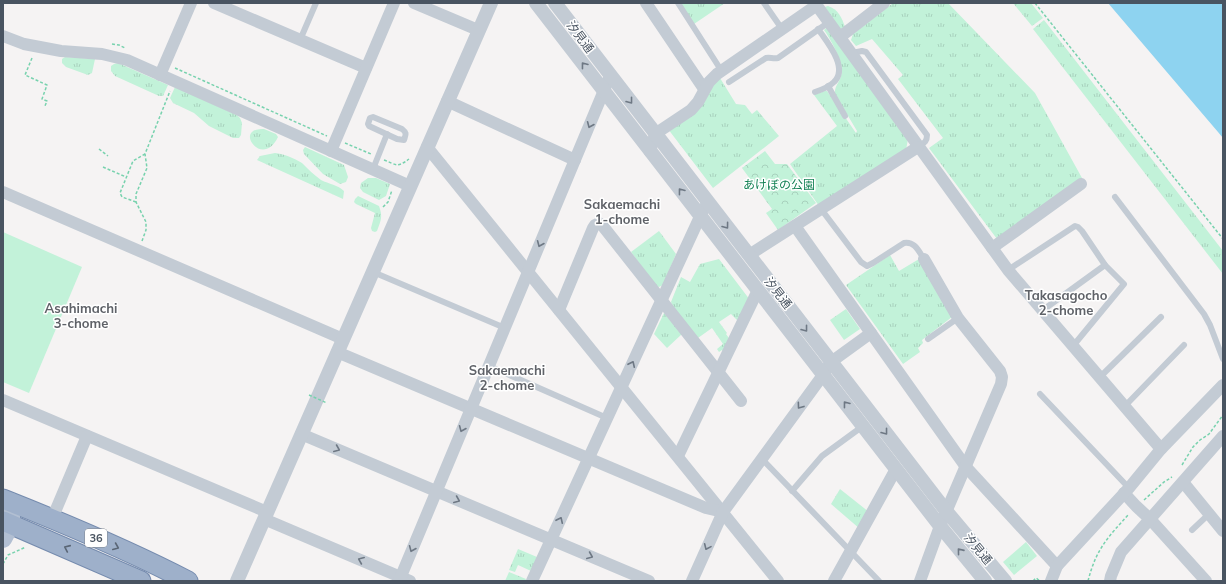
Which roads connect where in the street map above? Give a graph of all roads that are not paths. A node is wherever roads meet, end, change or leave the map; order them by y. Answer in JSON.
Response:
{"nodes":[{"id":1,"x":191,"y":3,"type":"edge"},
{"id":2,"x":214,"y":3,"type":"edge"},
{"id":3,"x":316,"y":3,"type":"edge"},
{"id":4,"x":394,"y":3,"type":"edge"},
{"id":5,"x":414,"y":3,"type":"edge"},
{"id":6,"x":491,"y":3,"type":"edge"},
{"id":7,"x":536,"y":3,"type":"edge"},
{"id":8,"x":555,"y":3,"type":"edge"},
{"id":9,"x":646,"y":3,"type":"edge"},
{"id":10,"x":678,"y":3,"type":"edge"},
{"id":11,"x":764,"y":3,"type":"edge"},
{"id":12,"x":884,"y":3,"type":"edge"},
{"id":13,"x":816,"y":4,"type":"edge"},
{"id":14,"x":829,"y":22,"type":"junction"},
{"id":15,"x":782,"y":29,"type":"junction"},
{"id":16,"x":818,"y":29,"type":"junction"},
{"id":17,"x":478,"y":30,"type":"junction"},
{"id":18,"x":3,"y":36,"type":"edge"},
{"id":19,"x":840,"y":37,"type":"junction"},
{"id":20,"x":300,"y":40,"type":"junction"},
{"id":21,"x":366,"y":68,"type":"junction"},
{"id":22,"x":163,"y":69,"type":"junction"},
{"id":23,"x":722,"y":70,"type":"junction"},
{"id":24,"x":610,"y":76,"type":"junction"},
{"id":25,"x":729,"y":82,"type":"dead end"},
{"id":26,"x":828,"y":86,"type":"junction"},
{"id":27,"x":704,"y":88,"type":"junction"},
{"id":28,"x":604,"y":91,"type":"junction"},
{"id":29,"x":815,"y":92,"type":"dead end"},
{"id":30,"x":448,"y":101,"type":"junction"},
{"id":31,"x":845,"y":116,"type":"dead end"},
{"id":32,"x":387,"y":134,"type":"junction"},
{"id":33,"x":655,"y":134,"type":"junction"},
{"id":34,"x":334,"y":145,"type":"junction"},
{"id":35,"x":427,"y":147,"type":"junction"},
{"id":36,"x":918,"y":147,"type":"junction"},
{"id":37,"x":650,"y":152,"type":"junction"},
{"id":38,"x":575,"y":160,"type":"junction"},
{"id":39,"x":373,"y":169,"type":"junction"},
{"id":40,"x":1081,"y":184,"type":"dead end"},
{"id":41,"x":410,"y":186,"type":"junction"},
{"id":42,"x":3,"y":192,"type":"edge"},
{"id":43,"x":1115,"y":196,"type":"dead end"},
{"id":44,"x":708,"y":201,"type":"junction"},
{"id":45,"x":821,"y":209,"type":"junction"},
{"id":46,"x":700,"y":216,"type":"junction"},
{"id":47,"x":795,"y":226,"type":"junction"},
{"id":48,"x":992,"y":248,"type":"junction"},
{"id":49,"x":749,"y":255,"type":"junction"},
{"id":50,"x":924,"y":259,"type":"joint"},
{"id":51,"x":1105,"y":265,"type":"junction"},
{"id":52,"x":1008,"y":270,"type":"junction"},
{"id":53,"x":528,"y":271,"type":"junction"},
{"id":54,"x":373,"y":272,"type":"junction"},
{"id":55,"x":758,"y":290,"type":"junction"},
{"id":56,"x":662,"y":301,"type":"junction"},
{"id":57,"x":559,"y":310,"type":"junction"},
{"id":58,"x":1043,"y":310,"type":"junction"},
{"id":59,"x":1161,"y":317,"type":"dead end"},
{"id":60,"x":958,"y":318,"type":"junction"},
{"id":61,"x":505,"y":328,"type":"junction"},
{"id":62,"x":871,"y":333,"type":"junction"},
{"id":63,"x":343,"y":339,"type":"junction"},
{"id":64,"x":928,"y":340,"type":"dead end"},
{"id":65,"x":1184,"y":345,"type":"dead end"},
{"id":66,"x":1073,"y":346,"type":"junction"},
{"id":67,"x":337,"y":352,"type":"junction"},
{"id":68,"x":1223,"y":359,"type":"edge"},
{"id":69,"x":831,"y":362,"type":"junction"},
{"id":70,"x":489,"y":366,"type":"junction"},
{"id":71,"x":718,"y":373,"type":"junction"},
{"id":72,"x":823,"y":375,"type":"junction"},
{"id":73,"x":1100,"y":377,"type":"junction"},
{"id":74,"x":1223,"y":385,"type":"edge"},
{"id":75,"x":622,"y":387,"type":"junction"},
{"id":76,"x":1040,"y":394,"type":"dead end"},
{"id":77,"x":3,"y":400,"type":"edge"},
{"id":78,"x":741,"y":401,"type":"dead end"},
{"id":79,"x":1125,"y":406,"type":"junction"},
{"id":80,"x":471,"y":409,"type":"junction"},
{"id":81,"x":608,"y":418,"type":"junction"},
{"id":82,"x":863,"y":426,"type":"junction"},
{"id":83,"x":301,"y":434,"type":"junction"},
{"id":84,"x":87,"y":436,"type":"junction"},
{"id":85,"x":1223,"y":437,"type":"edge"},
{"id":86,"x":1161,"y":449,"type":"junction"},
{"id":87,"x":678,"y":456,"type":"junction"},
{"id":88,"x":588,"y":458,"type":"junction"},
{"id":89,"x":762,"y":459,"type":"junction"},
{"id":90,"x":966,"y":467,"type":"junction"},
{"id":91,"x":896,"y":469,"type":"junction"},
{"id":92,"x":1178,"y":479,"type":"junction"},
{"id":93,"x":436,"y":491,"type":"junction"},
{"id":94,"x":792,"y":491,"type":"junction"},
{"id":95,"x":1126,"y":491,"type":"junction"},
{"id":96,"x":723,"y":512,"type":"junction"},
{"id":97,"x":947,"y":512,"type":"junction"},
{"id":98,"x":1209,"y":514,"type":"junction"},
{"id":99,"x":266,"y":515,"type":"junction"},
{"id":100,"x":6,"y":516,"type":"edge"},
{"id":101,"x":52,"y":519,"type":"junction"},
{"id":102,"x":1150,"y":519,"type":"junction"},
{"id":103,"x":940,"y":526,"type":"junction"},
{"id":104,"x":1192,"y":530,"type":"dead end"},
{"id":105,"x":1223,"y":531,"type":"edge"},
{"id":106,"x":551,"y":540,"type":"junction"},
{"id":107,"x":850,"y":552,"type":"junction"},
{"id":108,"x":1057,"y":566,"type":"junction"},
{"id":109,"x":403,"y":580,"type":"edge"},
{"id":110,"x":141,"y":581,"type":"edge"},
{"id":111,"x":188,"y":581,"type":"edge"},
{"id":112,"x":237,"y":581,"type":"edge"},
{"id":113,"x":532,"y":581,"type":"edge"},
{"id":114,"x":649,"y":581,"type":"edge"},
{"id":115,"x":692,"y":581,"type":"edge"},
{"id":116,"x":778,"y":581,"type":"edge"},
{"id":117,"x":834,"y":581,"type":"edge"},
{"id":118,"x":879,"y":581,"type":"edge"},
{"id":119,"x":920,"y":581,"type":"edge"},
{"id":120,"x":985,"y":581,"type":"edge"},
{"id":121,"x":1005,"y":581,"type":"edge"},
{"id":122,"x":1051,"y":581,"type":"edge"},
{"id":123,"x":1110,"y":581,"type":"edge"},
{"id":124,"x":1206,"y":581,"type":"edge"}],
"edges":[{"from":1,"to":22,"type":"street"},
{"from":2,"to":20,"type":"street"},
{"from":3,"to":20,"type":"lane"},
{"from":4,"to":21,"type":"street"},
{"from":5,"to":17,"type":"street"},
{"from":6,"to":17,"type":"street"},
{"from":28,"to":7,"type":"street","name":"汐見通","one_way":true},
{"from":8,"to":24,"type":"street","name":"汐見通"},
{"from":9,"to":27,"type":"street"},
{"from":10,"to":23,"type":"lane"},
{"from":11,"to":15,"type":"lane"},
{"from":12,"to":19,"type":"street"},
{"from":13,"to":14,"type":"street"},
{"from":13,"to":15,"type":"street"},
{"from":14,"to":16,"type":"lane"},
{"from":14,"to":19,"type":"street"},
{"from":15,"to":23,"type":"street"},
{"from":16,"to":25,"type":"lane"},
{"from":16,"to":26,"type":"lane"},
{"from":17,"to":30,"type":"street"},
{"from":18,"to":22,"type":"street"},
{"from":19,"to":36,"type":"street"},
{"from":20,"to":21,"type":"street"},
{"from":21,"to":34,"type":"street"},
{"from":22,"to":34,"type":"street"},
{"from":23,"to":27,"type":"street"},
{"from":24,"to":28,"type":"street"},
{"from":24,"to":33,"type":"street","name":"汐見通","one_way":true},
{"from":26,"to":29,"type":"lane"},
{"from":26,"to":31,"type":"lane"},
{"from":27,"to":33,"type":"street"},
{"from":28,"to":37,"type":"street","name":"汐見通"},
{"from":28,"to":38,"type":"street","one_way":true},
{"from":30,"to":35,"type":"street"},
{"from":30,"to":38,"type":"street"},
{"from":32,"to":32,"type":"lane"},
{"from":32,"to":39,"type":"lane"},
{"from":33,"to":37,"type":"street"},
{"from":33,"to":44,"type":"street","name":"汐見通"},
{"from":34,"to":39,"type":"street"},
{"from":35,"to":41,"type":"street"},
{"from":35,"to":53,"type":"street"},
{"from":36,"to":45,"type":"street"},
{"from":36,"to":48,"type":"street"},
{"from":46,"to":37,"type":"street","name":"汐見通","one_way":true},
{"from":38,"to":53,"type":"street","one_way":true},
{"from":39,"to":41,"type":"street"},
{"from":40,"to":48,"type":"street"},
{"from":41,"to":54,"type":"street"},
{"from":42,"to":63,"type":"street"},
{"from":43,"to":68,"type":"lane"},
{"from":44,"to":46,"type":"street"},
{"from":44,"to":49,"type":"street","name":"汐見通","one_way":true},
{"from":45,"to":47,"type":"street"},
{"from":45,"to":50,"type":"lane"},
{"from":46,"to":55,"type":"street","name":"汐見通"},
{"from":46,"to":56,"type":"street"},
{"from":47,"to":49,"type":"street"},
{"from":47,"to":62,"type":"street"},
{"from":48,"to":52,"type":"street"},
{"from":49,"to":69,"type":"street","name":"汐見通","one_way":true},
{"from":50,"to":60,"type":"street"},
{"from":51,"to":52,"type":"lane"},
{"from":51,"to":58,"type":"lane"},
{"from":51,"to":66,"type":"lane"},
{"from":52,"to":58,"type":"street"},
{"from":53,"to":57,"type":"street"},
{"from":53,"to":61,"type":"street"},
{"from":54,"to":61,"type":"lane"},
{"from":54,"to":63,"type":"street"},
{"from":55,"to":71,"type":"street"},
{"from":55,"to":72,"type":"street","name":"汐見通"},
{"from":56,"to":57,"type":"street"},
{"from":56,"to":71,"type":"street"},
{"from":75,"to":56,"type":"street","one_way":true},
{"from":57,"to":75,"type":"street"},
{"from":58,"to":66,"type":"street"},
{"from":59,"to":73,"type":"lane"},
{"from":60,"to":64,"type":"lane"},
{"from":60,"to":90,"type":"street"},
{"from":61,"to":70,"type":"street"},
{"from":62,"to":69,"type":"street"},
{"from":62,"to":90,"type":"street"},
{"from":63,"to":67,"type":"street"},
{"from":65,"to":79,"type":"lane"},
{"from":66,"to":73,"type":"street"},
{"from":67,"to":80,"type":"street"},
{"from":67,"to":83,"type":"street"},
{"from":69,"to":72,"type":"street"},
{"from":69,"to":97,"type":"street","name":"汐見通","one_way":true},
{"from":70,"to":80,"type":"street"},
{"from":70,"to":81,"type":"lane"},
{"from":71,"to":78,"type":"street"},
{"from":71,"to":87,"type":"street"},
{"from":82,"to":72,"type":"street","name":"汐見通","one_way":true},
{"from":72,"to":89,"type":"street","one_way":true},
{"from":73,"to":79,"type":"street"},
{"from":74,"to":86,"type":"street"},
{"from":75,"to":81,"type":"street"},
{"from":75,"to":87,"type":"street"},
{"from":76,"to":95,"type":"lane"},
{"from":77,"to":84,"type":"street"},
{"from":79,"to":86,"type":"street"},
{"from":80,"to":88,"type":"street"},
{"from":80,"to":93,"type":"street","one_way":true},
{"from":81,"to":88,"type":"street"},
{"from":82,"to":91,"type":"street","name":"汐見通"},
{"from":82,"to":94,"type":"lane"},
{"from":83,"to":93,"type":"street","one_way":true},
{"from":83,"to":99,"type":"street"},
{"from":84,"to":99,"type":"street"},
{"from":84,"to":101,"type":"street"},
{"from":85,"to":92,"type":"street"},
{"from":86,"to":95,"type":"street"},
{"from":87,"to":96,"type":"street"},
{"from":88,"to":96,"type":"street"},
{"from":106,"to":88,"type":"street","one_way":true},
{"from":89,"to":94,"type":"lane"},
{"from":89,"to":96,"type":"street"},
{"from":90,"to":97,"type":"street"},
{"from":90,"to":108,"type":"street"},
{"from":91,"to":103,"type":"street","name":"汐見通"},
{"from":91,"to":107,"type":"street"},
{"from":92,"to":98,"type":"street"},
{"from":92,"to":102,"type":"street"},
{"from":93,"to":106,"type":"street","one_way":true},
{"from":93,"to":109,"type":"street","one_way":true},
{"from":94,"to":107,"type":"lane"},
{"from":95,"to":102,"type":"street"},
{"from":95,"to":108,"type":"street"},
{"from":96,"to":115,"type":"street","one_way":true},
{"from":96,"to":116,"type":"street"},
{"from":97,"to":103,"type":"street"},
{"from":97,"to":121,"type":"street","name":"汐見通"},
{"from":98,"to":104,"type":"lane"},
{"from":98,"to":105,"type":"street"},
{"from":109,"to":99,"type":"street","one_way":true},
{"from":99,"to":112,"type":"street"},
{"from":100,"to":101,"type":"highway","number":"36"},
{"from":110,"to":100,"type":"highway","number":"36","one_way":true},
{"from":101,"to":111,"type":"highway","number":"36","one_way":true},
{"from":102,"to":123,"type":"street"},
{"from":102,"to":124,"type":"street"},
{"from":103,"to":119,"type":"street"},
{"from":120,"to":103,"type":"street","name":"汐見通","one_way":true},
{"from":106,"to":113,"type":"street"},
{"from":106,"to":114,"type":"street","one_way":true},
{"from":107,"to":117,"type":"street"},
{"from":107,"to":118,"type":"lane"},
{"from":108,"to":122,"type":"street"}]}
